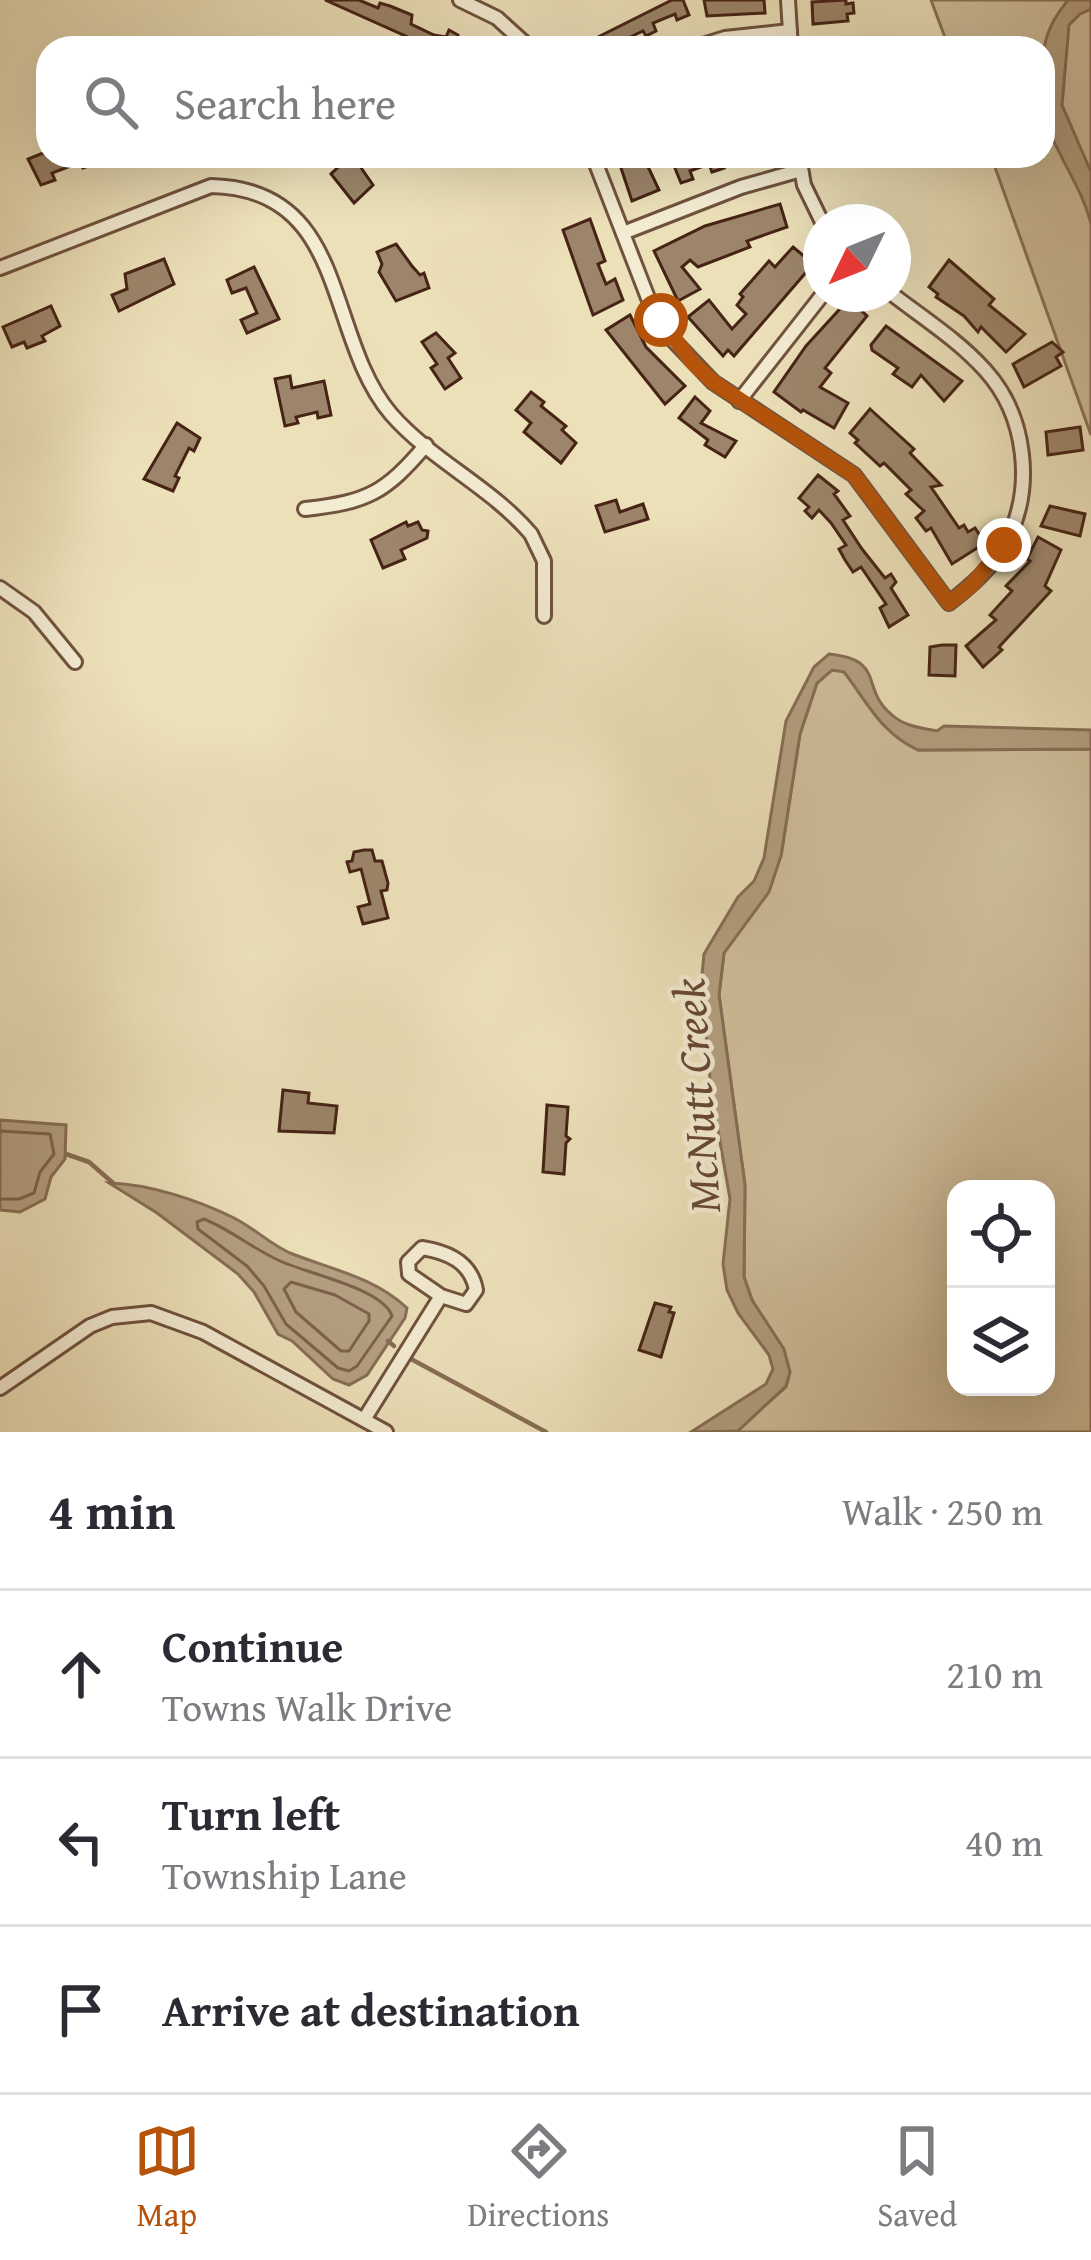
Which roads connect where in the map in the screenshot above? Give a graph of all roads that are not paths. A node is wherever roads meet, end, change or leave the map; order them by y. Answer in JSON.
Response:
{"nodes":[{"id":1,"x":460,"y":0,"type":"edge"},
{"id":2,"x":503,"y":0,"type":"edge"},
{"id":3,"x":788,"y":0,"type":"edge"},
{"id":4,"x":493,"y":16,"type":"junction"},
{"id":5,"x":790,"y":31,"type":"junction"},
{"id":6,"x":516,"y":36,"type":"edge"},
{"id":7,"x":744,"y":36,"type":"edge"},
{"id":8,"x":790,"y":36,"type":"edge"},
{"id":9,"x":597,"y":168,"type":"edge"},
{"id":10,"x":788,"y":168,"type":"edge"},
{"id":11,"x":802,"y":168,"type":"edge"},
{"id":12,"x":815,"y":204,"type":"edge"},
{"id":13,"x":623,"y":233,"type":"junction"},
{"id":14,"x":0,"y":268,"type":"edge"},
{"id":15,"x":911,"y":310,"type":"edge"},
{"id":16,"x":809,"y":312,"type":"edge"},
{"id":17,"x":740,"y":401,"type":"junction"},
{"id":18,"x":426,"y":445,"type":"junction"},
{"id":19,"x":305,"y":509,"type":"dead end"},
{"id":20,"x":0,"y":588,"type":"edge"},
{"id":21,"x":544,"y":616,"type":"dead end"},
{"id":22,"x":76,"y":662,"type":"dead end"},
{"id":23,"x":441,"y":1296,"type":"junction"},
{"id":24,"x":0,"y":1388,"type":"edge"},
{"id":25,"x":365,"y":1418,"type":"junction"},
{"id":26,"x":386,"y":1432,"type":"edge"}],
"edges":[{"from":1,"to":4,"type":"street"},
{"from":2,"to":4,"type":"street"},
{"from":3,"to":5,"type":"street"},
{"from":4,"to":6,"type":"street"},
{"from":5,"to":7,"type":"street"},
{"from":5,"to":8,"type":"street"},
{"from":9,"to":13,"type":"street"},
{"from":10,"to":13,"type":"street"},
{"from":11,"to":12,"type":"street"},
{"from":13,"to":17,"type":"street"},
{"from":14,"to":18,"type":"street"},
{"from":15,"to":17,"type":"street"},
{"from":16,"to":17,"type":"street"},
{"from":18,"to":19,"type":"street"},
{"from":18,"to":21,"type":"street"},
{"from":20,"to":22,"type":"street"},
{"from":23,"to":23,"type":"street"},
{"from":23,"to":25,"type":"street"},
{"from":24,"to":25,"type":"street"},
{"from":25,"to":26,"type":"street"}]}
